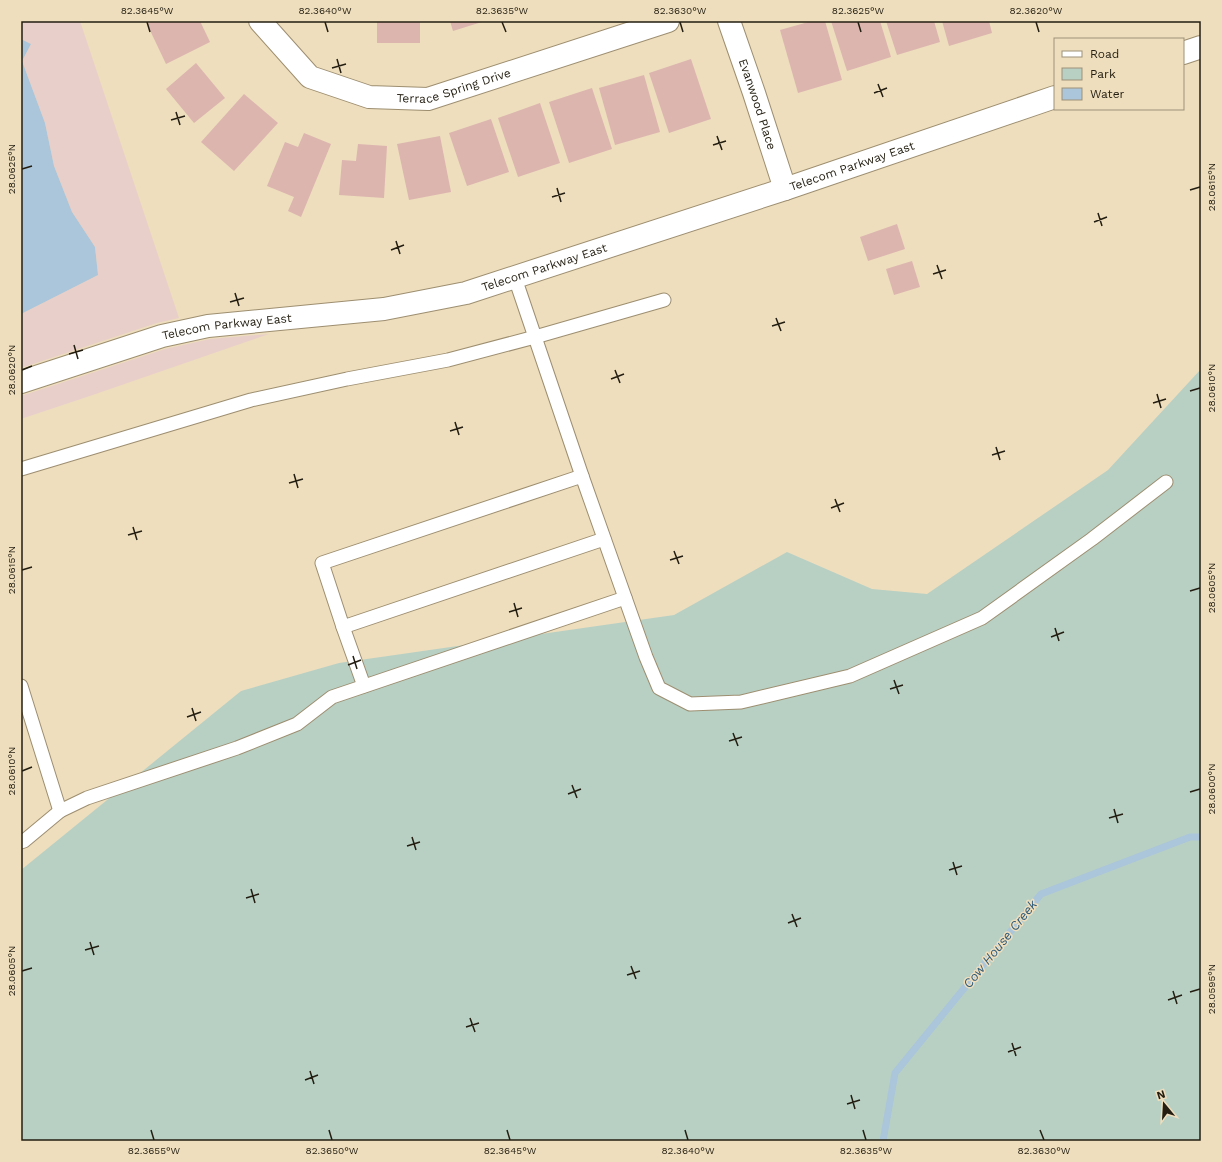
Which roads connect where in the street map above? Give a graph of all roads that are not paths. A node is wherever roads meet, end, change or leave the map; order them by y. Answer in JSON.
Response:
{"nodes":[{"id":1,"x":260,"y":21,"type":"edge"},
{"id":2,"x":668,"y":21,"type":"edge"},
{"id":3,"x":729,"y":21,"type":"edge"},
{"id":4,"x":1201,"y":47,"type":"edge"},
{"id":5,"x":1184,"y":53,"type":"edge"},
{"id":6,"x":1054,"y":97,"type":"edge"},
{"id":7,"x":785,"y":189,"type":"junction"},
{"id":8,"x":515,"y":278,"type":"junction"},
{"id":9,"x":664,"y":300,"type":"dead end"},
{"id":10,"x":535,"y":338,"type":"junction"},
{"id":11,"x":21,"y":382,"type":"edge"},
{"id":12,"x":21,"y":469,"type":"edge"},
{"id":13,"x":582,"y":476,"type":"junction"},
{"id":14,"x":1166,"y":482,"type":"dead end"},
{"id":15,"x":604,"y":539,"type":"junction"},
{"id":16,"x":624,"y":598,"type":"junction"},
{"id":17,"x":343,"y":627,"type":"junction"},
{"id":18,"x":21,"y":686,"type":"edge"},
{"id":19,"x":364,"y":686,"type":"junction"},
{"id":20,"x":60,"y":812,"type":"junction"},
{"id":21,"x":21,"y":842,"type":"edge"}],
"edges":[{"from":1,"to":2,"type":"street","name":"Terrace Spring Drive"},
{"from":3,"to":7,"type":"street","name":"Evanwood Place"},
{"from":4,"to":5,"type":"street"},
{"from":6,"to":7,"type":"street","name":"Telecom Parkway East"},
{"from":7,"to":8,"type":"street","name":"Telecom Parkway East"},
{"from":8,"to":10,"type":"lane"},
{"from":8,"to":11,"type":"street","name":"Telecom Parkway East"},
{"from":9,"to":10,"type":"lane"},
{"from":10,"to":12,"type":"lane"},
{"from":10,"to":13,"type":"lane"},
{"from":13,"to":15,"type":"lane"},
{"from":13,"to":17,"type":"lane"},
{"from":14,"to":16,"type":"lane"},
{"from":15,"to":16,"type":"lane"},
{"from":15,"to":17,"type":"lane"},
{"from":16,"to":19,"type":"lane"},
{"from":17,"to":19,"type":"lane"},
{"from":18,"to":20,"type":"lane"},
{"from":19,"to":20,"type":"lane"},
{"from":20,"to":21,"type":"lane"}]}
